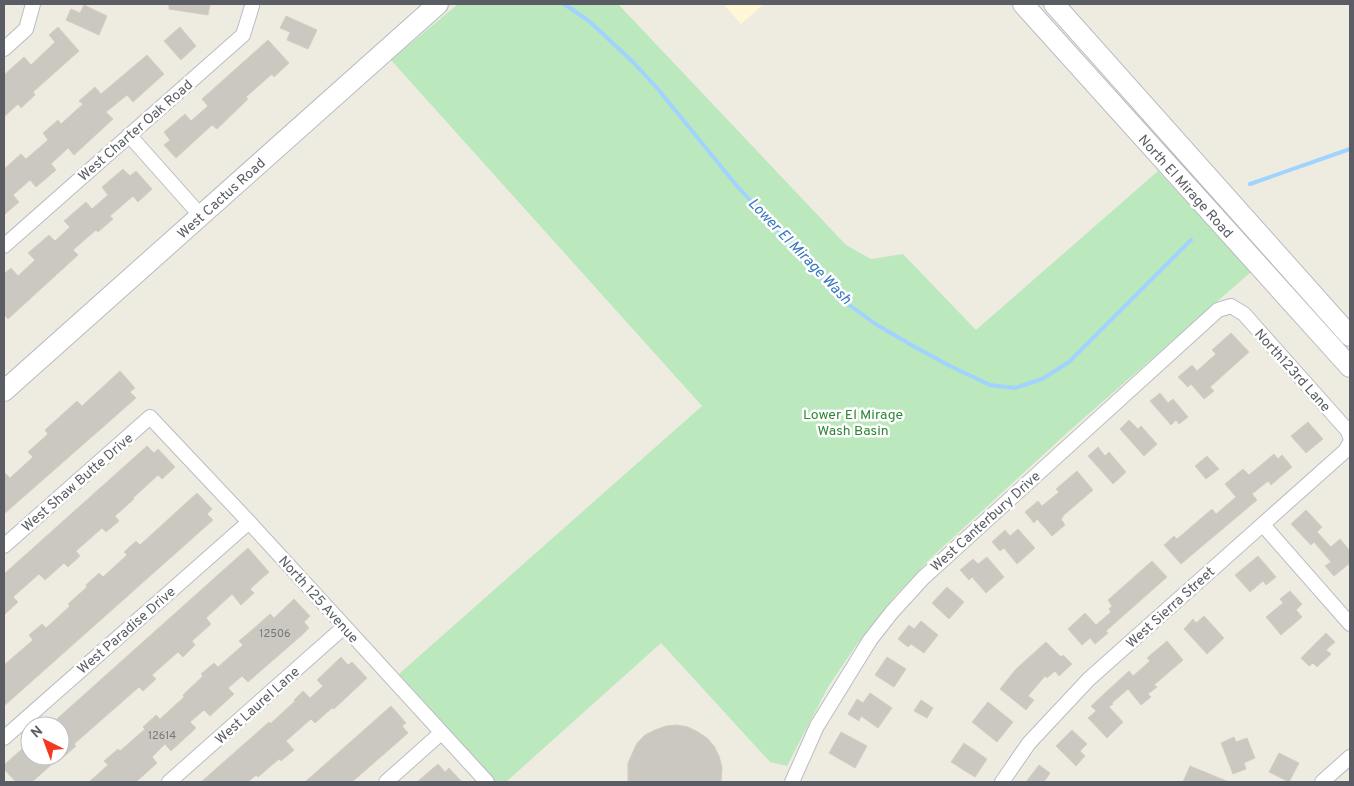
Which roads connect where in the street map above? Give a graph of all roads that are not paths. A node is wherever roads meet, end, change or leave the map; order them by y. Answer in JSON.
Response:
{"nodes":[{"id":1,"x":33,"y":4,"type":"edge"},
{"id":2,"x":438,"y":4,"type":"edge"},
{"id":3,"x":1022,"y":4,"type":"edge"},
{"id":4,"x":1054,"y":4,"type":"edge"},
{"id":5,"x":252,"y":6,"type":"dead end"},
{"id":6,"x":4,"y":49,"type":"edge"},
{"id":7,"x":129,"y":135,"type":"junction"},
{"id":8,"x":200,"y":216,"type":"junction"},
{"id":9,"x":4,"y":246,"type":"edge"},
{"id":10,"x":1232,"y":306,"type":"joint"},
{"id":11,"x":1350,"y":336,"type":"edge"},
{"id":12,"x":1350,"y":367,"type":"edge"},
{"id":13,"x":4,"y":391,"type":"edge"},
{"id":14,"x":150,"y":417,"type":"joint"},
{"id":15,"x":1350,"y":437,"type":"edge"},
{"id":16,"x":1350,"y":443,"type":"edge"},
{"id":17,"x":249,"y":522,"type":"junction"},
{"id":18,"x":1263,"y":525,"type":"junction"},
{"id":19,"x":4,"y":546,"type":"edge"},
{"id":20,"x":1350,"y":624,"type":"edge"},
{"id":21,"x":344,"y":627,"type":"junction"},
{"id":22,"x":442,"y":733,"type":"junction"},
{"id":23,"x":4,"y":738,"type":"edge"},
{"id":24,"x":1350,"y":757,"type":"edge"},
{"id":25,"x":169,"y":782,"type":"edge"},
{"id":26,"x":386,"y":782,"type":"edge"},
{"id":27,"x":487,"y":782,"type":"edge"},
{"id":28,"x":792,"y":782,"type":"edge"},
{"id":29,"x":1002,"y":782,"type":"edge"},
{"id":30,"x":1322,"y":782,"type":"edge"}],
"edges":[{"from":1,"to":6,"type":"street"},
{"from":2,"to":8,"type":"main road","name":"West Cactus Road"},
{"from":3,"to":12,"type":"main road","name":"North El Mirage Road"},
{"from":4,"to":11,"type":"main road","name":"North El Mirage Road"},
{"from":5,"to":7,"type":"street","name":"West Charter Oak Road"},
{"from":7,"to":8,"type":"street"},
{"from":7,"to":9,"type":"street","name":"West Charter Oak Road"},
{"from":8,"to":13,"type":"main road","name":"West Cactus Road"},
{"from":10,"to":15,"type":"street","name":"North123rd Lane"},
{"from":10,"to":28,"type":"street","name":"West Canterbury Drive"},
{"from":14,"to":17,"type":"street","name":"North 125 Avenue"},
{"from":14,"to":19,"type":"street","name":"West Shaw Butte Drive"},
{"from":16,"to":18,"type":"street","name":"West Sierra Street"},
{"from":17,"to":21,"type":"street","name":"North 125 Avenue"},
{"from":17,"to":23,"type":"street","name":"West Paradise Drive"},
{"from":18,"to":20,"type":"street"},
{"from":18,"to":29,"type":"street","name":"West Sierra Street"},
{"from":21,"to":22,"type":"street","name":"North 125 Avenue"},
{"from":21,"to":25,"type":"street","name":"West Laurel Lane"},
{"from":22,"to":26,"type":"street"},
{"from":22,"to":27,"type":"street","name":"North 125 Avenue"},
{"from":24,"to":30,"type":"street"}]}
